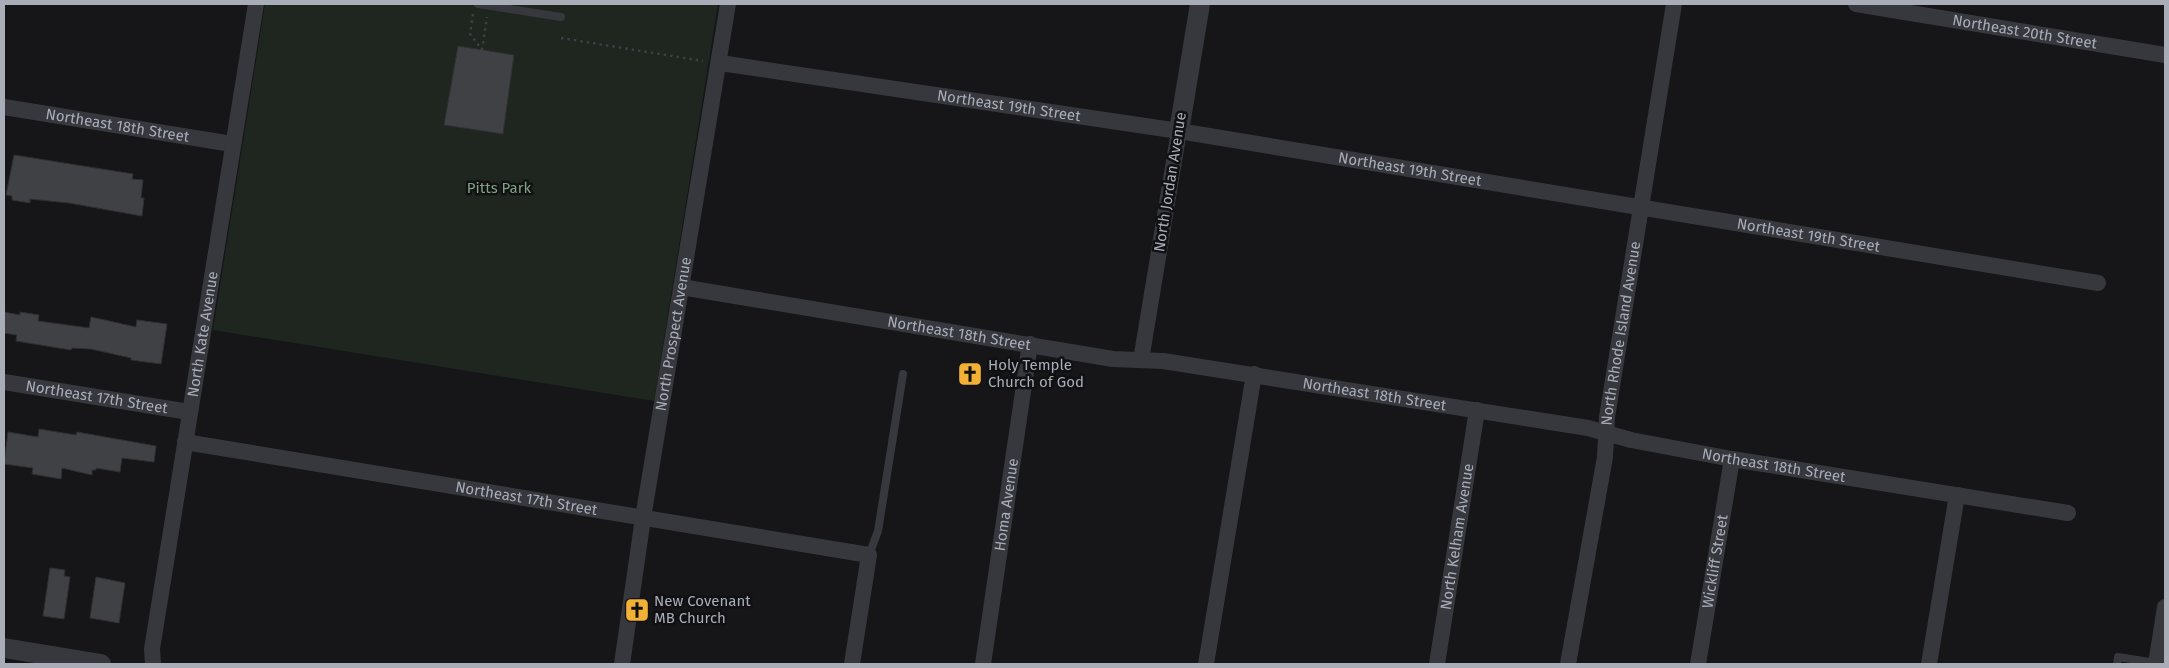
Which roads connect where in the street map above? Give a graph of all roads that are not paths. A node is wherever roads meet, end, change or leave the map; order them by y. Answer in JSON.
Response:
{"nodes":[{"id":1,"x":256,"y":4,"type":"edge"},
{"id":2,"x":478,"y":4,"type":"edge"},
{"id":3,"x":728,"y":4,"type":"edge"},
{"id":4,"x":1200,"y":4,"type":"edge"},
{"id":5,"x":1674,"y":4,"type":"edge"},
{"id":6,"x":1856,"y":4,"type":"edge"},
{"id":7,"x":1910,"y":8,"type":"edge"},
{"id":8,"x":561,"y":18,"type":"dead end"},
{"id":9,"x":2165,"y":55,"type":"edge"},
{"id":10,"x":720,"y":63,"type":"junction"},
{"id":11,"x":4,"y":107,"type":"edge"},
{"id":12,"x":1179,"y":131,"type":"junction"},
{"id":13,"x":232,"y":144,"type":"junction"},
{"id":14,"x":1642,"y":207,"type":"junction"},
{"id":15,"x":2098,"y":282,"type":"dead end"},
{"id":16,"x":681,"y":287,"type":"junction"},
{"id":17,"x":1030,"y":344,"type":"junction"},
{"id":18,"x":1141,"y":360,"type":"junction"},
{"id":19,"x":903,"y":374,"type":"dead end"},
{"id":20,"x":1254,"y":374,"type":"junction"},
{"id":21,"x":4,"y":382,"type":"edge"},
{"id":22,"x":1477,"y":410,"type":"junction"},
{"id":23,"x":190,"y":412,"type":"junction"},
{"id":24,"x":1606,"y":433,"type":"junction"},
{"id":25,"x":185,"y":442,"type":"junction"},
{"id":26,"x":1732,"y":460,"type":"junction"},
{"id":27,"x":1956,"y":495,"type":"junction"},
{"id":28,"x":2068,"y":513,"type":"dead end"},
{"id":29,"x":643,"y":518,"type":"junction"},
{"id":30,"x":868,"y":555,"type":"junction"},
{"id":31,"x":2165,"y":607,"type":"edge"},
{"id":32,"x":4,"y":648,"type":"edge"},
{"id":33,"x":101,"y":664,"type":"edge"},
{"id":34,"x":153,"y":664,"type":"edge"},
{"id":35,"x":622,"y":664,"type":"edge"},
{"id":36,"x":852,"y":664,"type":"edge"},
{"id":37,"x":983,"y":664,"type":"edge"},
{"id":38,"x":1206,"y":664,"type":"edge"},
{"id":39,"x":1437,"y":664,"type":"edge"},
{"id":40,"x":1568,"y":664,"type":"edge"},
{"id":41,"x":1698,"y":664,"type":"edge"},
{"id":42,"x":1929,"y":664,"type":"edge"},
{"id":43,"x":2117,"y":664,"type":"edge"},
{"id":44,"x":2156,"y":664,"type":"edge"}],
"edges":[{"from":1,"to":13,"type":"street","name":"North Kate Avenue"},
{"from":2,"to":8,"type":"lane"},
{"from":3,"to":10,"type":"street","name":"North Prospect Avenue"},
{"from":4,"to":12,"type":"street","name":"North Jordan Avenue"},
{"from":5,"to":14,"type":"street","name":"North Rhode Island Avenue"},
{"from":6,"to":7,"type":"street","name":"Northeast 20th Street"},
{"from":7,"to":9,"type":"street","name":"Northeast 20th Street"},
{"from":10,"to":12,"type":"street","name":"Northeast 19th Street"},
{"from":10,"to":16,"type":"street","name":"North Prospect Avenue"},
{"from":11,"to":13,"type":"street","name":"Northeast 18th Street"},
{"from":12,"to":14,"type":"street","name":"Northeast 19th Street"},
{"from":12,"to":18,"type":"street","name":"North Jordan Avenue"},
{"from":13,"to":23,"type":"street","name":"North Kate Avenue"},
{"from":14,"to":15,"type":"street","name":"Northeast 19th Street"},
{"from":14,"to":24,"type":"street","name":"North Rhode Island Avenue"},
{"from":16,"to":17,"type":"street","name":"Northeast 18th Street"},
{"from":16,"to":29,"type":"street","name":"North Prospect Avenue"},
{"from":17,"to":18,"type":"street","name":"Northeast 18th Street"},
{"from":17,"to":37,"type":"street","name":"Homa Avenue"},
{"from":18,"to":20,"type":"street","name":"Northeast 18th Street"},
{"from":19,"to":30,"type":"lane"},
{"from":20,"to":22,"type":"street","name":"Northeast 18th Street"},
{"from":20,"to":38,"type":"street"},
{"from":21,"to":23,"type":"street","name":"Northeast 17th Street"},
{"from":22,"to":24,"type":"street","name":"Northeast 18th Street"},
{"from":22,"to":39,"type":"street","name":"North Kelham Avenue"},
{"from":23,"to":25,"type":"street","name":"North Kate Avenue"},
{"from":24,"to":26,"type":"street","name":"Northeast 18th Street"},
{"from":24,"to":40,"type":"street","name":"North Rhode Island Avenue"},
{"from":25,"to":29,"type":"street","name":"Northeast 17th Street"},
{"from":25,"to":34,"type":"street","name":"North Kate Avenue"},
{"from":26,"to":27,"type":"street","name":"Northeast 18th Street"},
{"from":26,"to":41,"type":"street","name":"Wickliff Street"},
{"from":27,"to":28,"type":"street","name":"Northeast 18th Street"},
{"from":27,"to":42,"type":"street"},
{"from":29,"to":30,"type":"street","name":"Northeast 17th Street"},
{"from":29,"to":35,"type":"street","name":"North Prospect Avenue"},
{"from":30,"to":36,"type":"street"},
{"from":31,"to":44,"type":"street"},
{"from":32,"to":33,"type":"street"},
{"from":43,"to":44,"type":"lane"}]}
